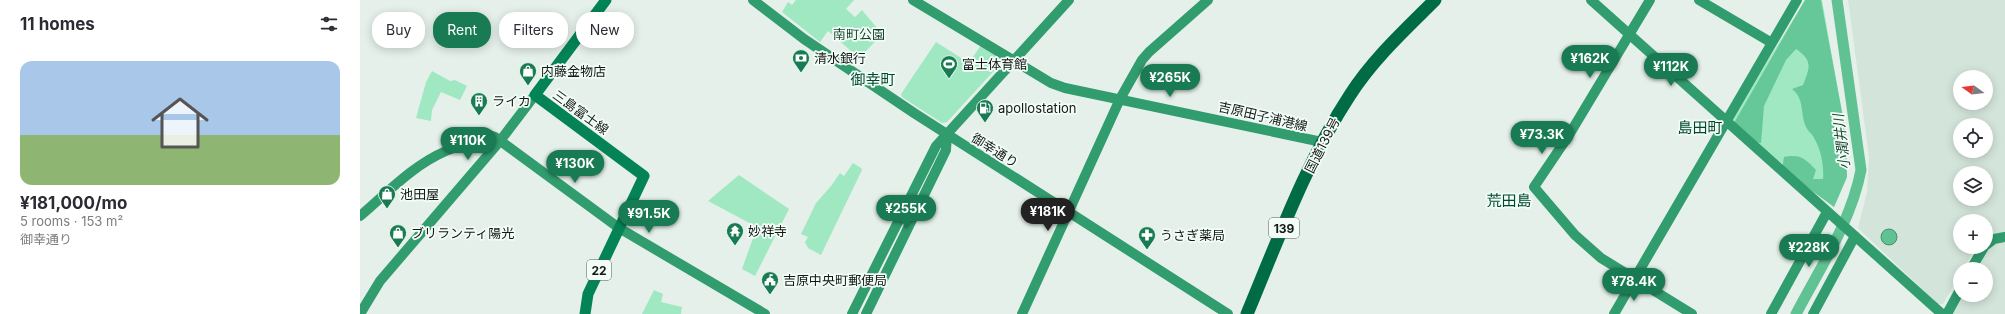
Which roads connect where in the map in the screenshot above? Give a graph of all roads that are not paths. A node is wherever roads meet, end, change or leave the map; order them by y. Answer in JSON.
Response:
{"nodes":[{"id":1,"x":606,"y":0,"type":"edge"},
{"id":2,"x":753,"y":0,"type":"edge"},
{"id":3,"x":913,"y":0,"type":"edge"},
{"id":4,"x":1069,"y":0,"type":"edge"},
{"id":5,"x":1208,"y":0,"type":"edge"},
{"id":6,"x":1434,"y":0,"type":"edge"},
{"id":7,"x":1591,"y":0,"type":"edge"},
{"id":8,"x":1650,"y":0,"type":"edge"},
{"id":9,"x":1700,"y":0,"type":"edge"},
{"id":10,"x":1797,"y":0,"type":"edge"},
{"id":11,"x":1629,"y":35,"type":"junction"},
{"id":12,"x":1772,"y":43,"type":"junction"},
{"id":13,"x":1014,"y":61,"type":"junction"},
{"id":14,"x":535,"y":95,"type":"junction"},
{"id":15,"x":1120,"y":99,"type":"junction"},
{"id":16,"x":1727,"y":122,"type":"junction"},
{"id":17,"x":947,"y":134,"type":"junction"},
{"id":18,"x":500,"y":141,"type":"junction"},
{"id":19,"x":1322,"y":142,"type":"junction"},
{"id":20,"x":1069,"y":212,"type":"junction"},
{"id":21,"x":1829,"y":213,"type":"junction"},
{"id":22,"x":360,"y":216,"type":"edge"},
{"id":23,"x":619,"y":228,"type":"junction"},
{"id":24,"x":1852,"y":234,"type":"junction"},
{"id":25,"x":2005,"y":237,"type":"edge"},
{"id":26,"x":1993,"y":240,"type":"edge"},
{"id":27,"x":1635,"y":278,"type":"junction"},
{"id":28,"x":1954,"y":302,"type":"edge"},
{"id":29,"x":360,"y":314,"type":"edge"},
{"id":30,"x":585,"y":314,"type":"edge"},
{"id":31,"x":765,"y":314,"type":"edge"},
{"id":32,"x":852,"y":314,"type":"edge"},
{"id":33,"x":866,"y":314,"type":"edge"},
{"id":34,"x":1022,"y":314,"type":"edge"},
{"id":35,"x":1228,"y":314,"type":"edge"},
{"id":36,"x":1247,"y":314,"type":"edge"},
{"id":37,"x":1614,"y":314,"type":"edge"},
{"id":38,"x":1692,"y":314,"type":"edge"},
{"id":39,"x":1771,"y":314,"type":"edge"},
{"id":40,"x":1813,"y":314,"type":"edge"},
{"id":41,"x":1942,"y":314,"type":"edge"},
{"id":42,"x":1947,"y":314,"type":"edge"}],
"edges":[{"from":1,"to":14,"type":"main road"},
{"from":2,"to":17,"type":"street","name":"御幸通り"},
{"from":3,"to":13,"type":"street","name":"吉原田子浦港線"},
{"from":4,"to":13,"type":"street"},
{"from":5,"to":15,"type":"street"},
{"from":6,"to":19,"type":"highway","name":"国道139号","number":"139"},
{"from":7,"to":11,"type":"street"},
{"from":8,"to":11,"type":"street"},
{"from":9,"to":12,"type":"street"},
{"from":10,"to":12,"type":"street"},
{"from":11,"to":16,"type":"street"},
{"from":11,"to":27,"type":"street"},
{"from":12,"to":16,"type":"street"},
{"from":13,"to":15,"type":"street","name":"吉原田子浦港線"},
{"from":13,"to":17,"type":"street"},
{"from":14,"to":18,"type":"street"},
{"from":14,"to":23,"type":"main road","name":"三島富士線","number":"22"},
{"from":15,"to":19,"type":"street","name":"吉原田子浦港線"},
{"from":15,"to":20,"type":"street"},
{"from":16,"to":21,"type":"street"},
{"from":16,"to":27,"type":"street"},
{"from":17,"to":20,"type":"street","name":"御幸通り"},
{"from":17,"to":32,"type":"street"},
{"from":17,"to":33,"type":"street"},
{"from":18,"to":22,"type":"street"},
{"from":18,"to":23,"type":"street"},
{"from":18,"to":29,"type":"street"},
{"from":19,"to":36,"type":"highway","name":"国道139号","number":"139"},
{"from":20,"to":34,"type":"street"},
{"from":20,"to":35,"type":"street","name":"御幸通り"},
{"from":21,"to":24,"type":"street"},
{"from":21,"to":39,"type":"street"},
{"from":23,"to":30,"type":"main road","name":"三島富士線","number":"22"},
{"from":23,"to":31,"type":"street"},
{"from":24,"to":40,"type":"street"},
{"from":24,"to":41,"type":"street"},
{"from":25,"to":26,"type":"street"},
{"from":27,"to":37,"type":"street"},
{"from":27,"to":38,"type":"street"},
{"from":28,"to":42,"type":"street"}]}
